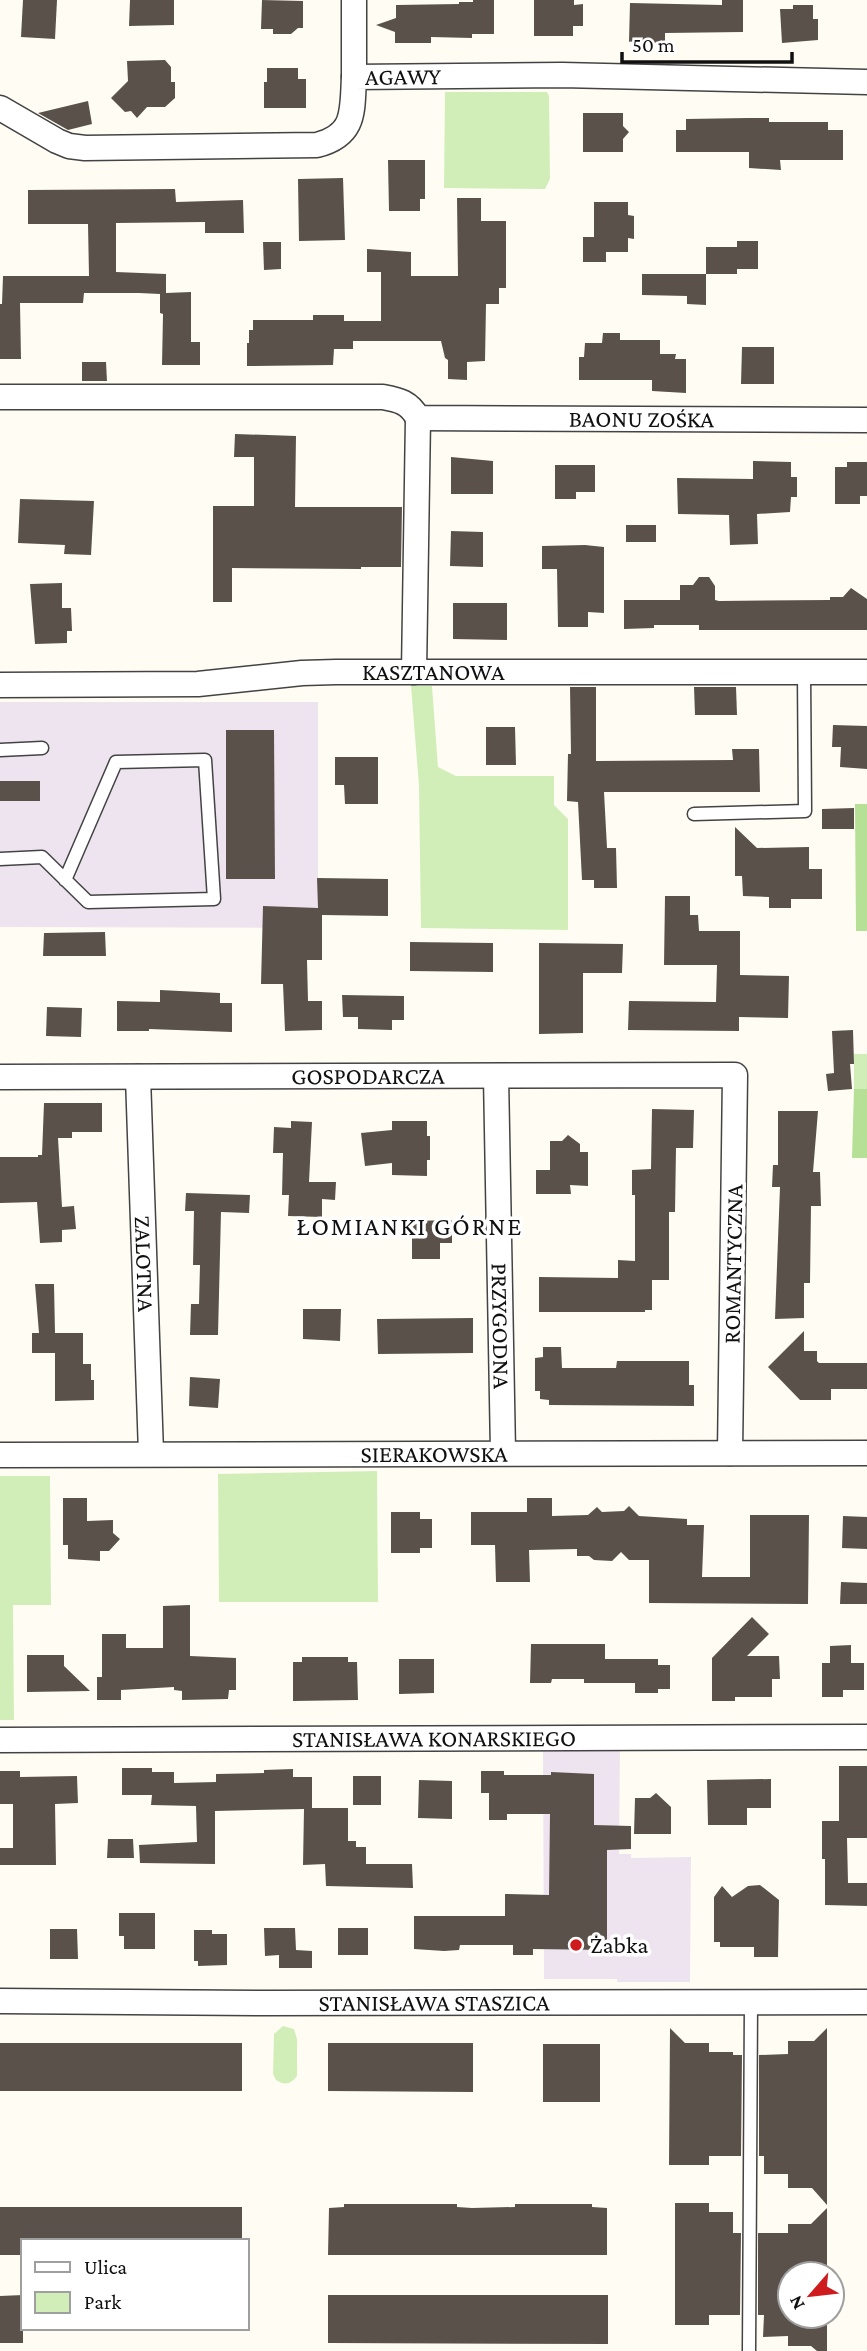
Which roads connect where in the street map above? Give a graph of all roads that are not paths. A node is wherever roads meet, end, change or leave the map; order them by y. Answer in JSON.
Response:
{"nodes":[{"id":1,"x":354,"y":0,"type":"edge"},
{"id":2,"x":354,"y":77,"type":"junction"},
{"id":3,"x":867,"y":82,"type":"edge"},
{"id":4,"x":0,"y":108,"type":"edge"},
{"id":5,"x":0,"y":397,"type":"edge"},
{"id":6,"x":418,"y":418,"type":"junction"},
{"id":7,"x":867,"y":420,"type":"edge"},
{"id":8,"x":414,"y":672,"type":"junction"},
{"id":9,"x":804,"y":672,"type":"junction"},
{"id":10,"x":867,"y":672,"type":"edge"},
{"id":11,"x":0,"y":685,"type":"edge"},
{"id":12,"x":43,"y":748,"type":"dead end"},
{"id":13,"x":0,"y":750,"type":"edge"},
{"id":14,"x":694,"y":814,"type":"dead end"},
{"id":15,"x":0,"y":859,"type":"edge"},
{"id":16,"x":65,"y":880,"type":"junction"},
{"id":17,"x":735,"y":1075,"type":"joint"},
{"id":18,"x":496,"y":1076,"type":"junction"},
{"id":19,"x":0,"y":1077,"type":"edge"},
{"id":20,"x":138,"y":1077,"type":"junction"},
{"id":21,"x":503,"y":1452,"type":"junction"},
{"id":22,"x":867,"y":1452,"type":"edge"},
{"id":23,"x":151,"y":1453,"type":"junction"},
{"id":24,"x":730,"y":1453,"type":"junction"},
{"id":25,"x":0,"y":1455,"type":"edge"},
{"id":26,"x":867,"y":1737,"type":"edge"},
{"id":27,"x":0,"y":1740,"type":"edge"},
{"id":28,"x":0,"y":2001,"type":"edge"},
{"id":29,"x":751,"y":2002,"type":"junction"},
{"id":30,"x":867,"y":2002,"type":"edge"},
{"id":31,"x":749,"y":2351,"type":"edge"}],
"edges":[{"from":1,"to":2,"type":"street"},
{"from":2,"to":3,"type":"street","name":"AGAWY"},
{"from":2,"to":4,"type":"street","name":"AGAWY"},
{"from":5,"to":6,"type":"street"},
{"from":6,"to":7,"type":"street","name":"BAONU ZOŚKA"},
{"from":6,"to":8,"type":"street"},
{"from":8,"to":9,"type":"street","name":"KASZTANOWA"},
{"from":8,"to":11,"type":"street","name":"KASZTANOWA"},
{"from":9,"to":10,"type":"street","name":"KASZTANOWA"},
{"from":9,"to":14,"type":"lane"},
{"from":12,"to":13,"type":"lane"},
{"from":15,"to":16,"type":"lane"},
{"from":16,"to":16,"type":"lane"},
{"from":17,"to":18,"type":"street","name":"GOSPODARCZA"},
{"from":17,"to":24,"type":"street","name":"ROMANTYCZNA"},
{"from":18,"to":20,"type":"street","name":"GOSPODARCZA"},
{"from":18,"to":21,"type":"street","name":"PRZYGODNA"},
{"from":19,"to":20,"type":"street","name":"GOSPODARCZA"},
{"from":20,"to":23,"type":"street","name":"ZALOTNA"},
{"from":21,"to":23,"type":"street","name":"SIERAKOWSKA"},
{"from":21,"to":24,"type":"street","name":"SIERAKOWSKA"},
{"from":22,"to":24,"type":"street","name":"SIERAKOWSKA"},
{"from":23,"to":25,"type":"street","name":"SIERAKOWSKA"},
{"from":26,"to":27,"type":"street","name":"STANISŁAWA KONARSKIEGO"},
{"from":28,"to":29,"type":"street","name":"STANISŁAWA STASZICA"},
{"from":29,"to":30,"type":"street","name":"STANISŁAWA STASZICA"},
{"from":29,"to":31,"type":"lane"}]}
